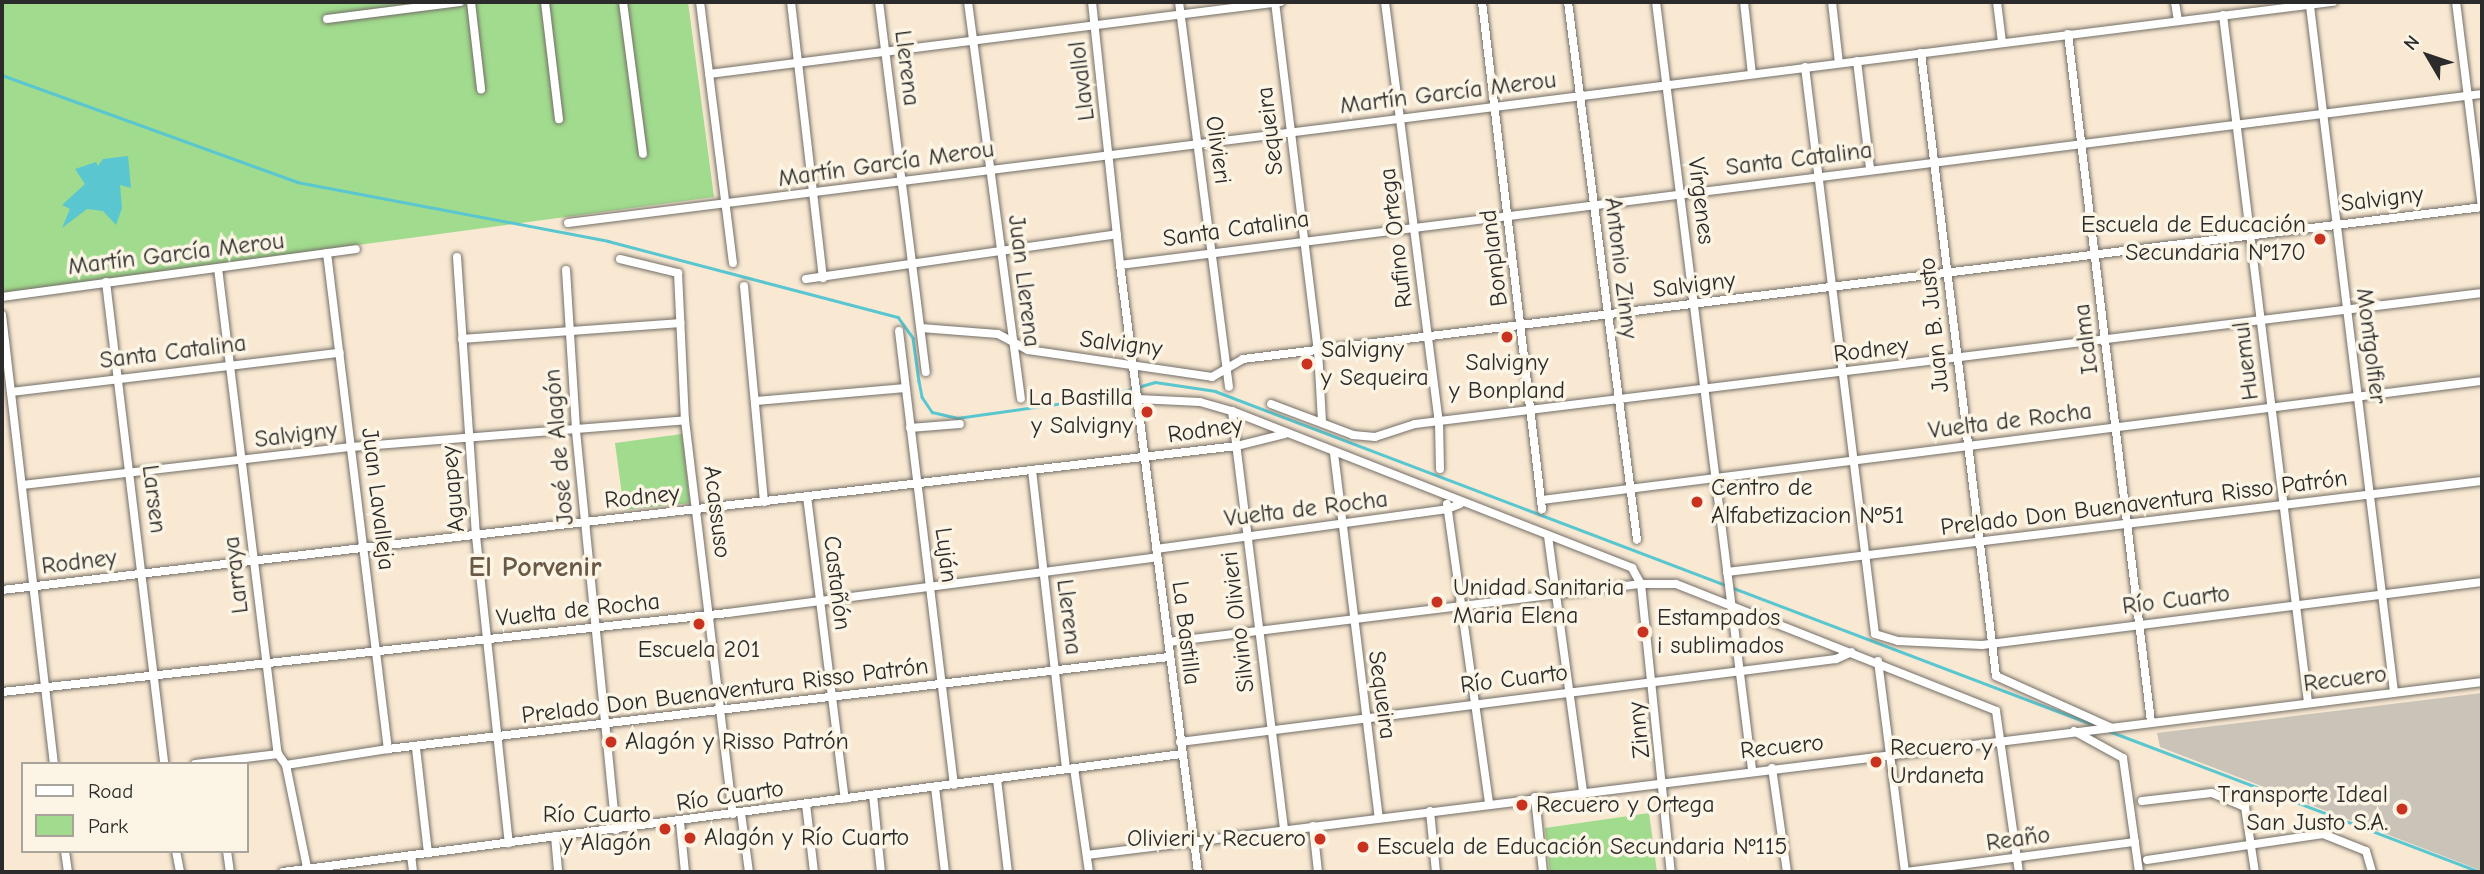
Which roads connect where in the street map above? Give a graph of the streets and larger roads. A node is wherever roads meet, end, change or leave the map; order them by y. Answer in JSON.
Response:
{"nodes":[{"id":1,"x":460,"y":2,"type":"edge"},
{"id":2,"x":471,"y":2,"type":"edge"},
{"id":3,"x":545,"y":2,"type":"edge"},
{"id":4,"x":623,"y":2,"type":"edge"},
{"id":5,"x":700,"y":2,"type":"edge"},
{"id":6,"x":791,"y":2,"type":"edge"},
{"id":7,"x":879,"y":2,"type":"edge"},
{"id":8,"x":968,"y":2,"type":"edge"},
{"id":9,"x":1092,"y":2,"type":"edge"},
{"id":10,"x":1179,"y":2,"type":"edge"},
{"id":11,"x":1277,"y":2,"type":"edge"},
{"id":12,"x":1385,"y":2,"type":"edge"},
{"id":13,"x":1482,"y":2,"type":"edge"},
{"id":14,"x":1568,"y":2,"type":"edge"},
{"id":15,"x":1656,"y":2,"type":"edge"},
{"id":16,"x":1744,"y":2,"type":"edge"},
{"id":17,"x":1832,"y":2,"type":"edge"},
{"id":18,"x":1997,"y":2,"type":"edge"},
{"id":19,"x":2175,"y":2,"type":"edge"},
{"id":20,"x":2333,"y":2,"type":"edge"},
{"id":21,"x":2456,"y":2,"type":"edge"},
{"id":22,"x":388,"y":6,"type":"edge"},
{"id":23,"x":2310,"y":6,"type":"junction"},
{"id":24,"x":1180,"y":13,"type":"junction"},
{"id":25,"x":2223,"y":16,"type":"junction"},
{"id":26,"x":327,"y":19,"type":"dead end"},
{"id":27,"x":2178,"y":20,"type":"junction"},
{"id":28,"x":1095,"y":24,"type":"junction"},
{"id":29,"x":2068,"y":34,"type":"junction"},
{"id":30,"x":974,"y":38,"type":"junction"},
{"id":31,"x":2002,"y":41,"type":"junction"},
{"id":32,"x":885,"y":50,"type":"junction"},
{"id":33,"x":1921,"y":53,"type":"junction"},
{"id":34,"x":1857,"y":61,"type":"junction"},
{"id":35,"x":799,"y":62,"type":"junction"},
{"id":36,"x":1839,"y":63,"type":"junction"},
{"id":37,"x":1805,"y":67,"type":"junction"},
{"id":38,"x":709,"y":74,"type":"junction"},
{"id":39,"x":1752,"y":74,"type":"junction"},
{"id":40,"x":1667,"y":85,"type":"junction"},
{"id":41,"x":481,"y":89,"type":"dead end"},
{"id":42,"x":2482,"y":93,"type":"edge"},
{"id":43,"x":2467,"y":95,"type":"junction"},
{"id":44,"x":1581,"y":96,"type":"junction"},
{"id":45,"x":1495,"y":105,"type":"junction"},
{"id":46,"x":2323,"y":113,"type":"junction"},
{"id":47,"x":1400,"y":118,"type":"junction"},
{"id":48,"x":559,"y":119,"type":"dead end"},
{"id":49,"x":2236,"y":124,"type":"junction"},
{"id":50,"x":1290,"y":134,"type":"junction"},
{"id":51,"x":2082,"y":143,"type":"junction"},
{"id":52,"x":1197,"y":144,"type":"junction"},
{"id":53,"x":643,"y":154,"type":"dead end"},
{"id":54,"x":1110,"y":155,"type":"junction"},
{"id":55,"x":1935,"y":162,"type":"junction"},
{"id":56,"x":991,"y":169,"type":"junction"},
{"id":57,"x":1870,"y":169,"type":"junction"},
{"id":58,"x":1819,"y":175,"type":"junction"},
{"id":59,"x":901,"y":181,"type":"junction"},
{"id":60,"x":815,"y":194,"type":"junction"},
{"id":61,"x":1680,"y":194,"type":"junction"},
{"id":62,"x":726,"y":204,"type":"junction"},
{"id":63,"x":1594,"y":205,"type":"junction"},
{"id":64,"x":2482,"y":207,"type":"edge"},
{"id":65,"x":1508,"y":215,"type":"junction"},
{"id":66,"x":568,"y":223,"type":"dead end"},
{"id":67,"x":2336,"y":224,"type":"junction"},
{"id":68,"x":1414,"y":226,"type":"junction"},
{"id":69,"x":1117,"y":234,"type":"junction"},
{"id":70,"x":2251,"y":236,"type":"junction"},
{"id":71,"x":1303,"y":239,"type":"junction"},
{"id":72,"x":356,"y":249,"type":"dead end"},
{"id":73,"x":1000,"y":250,"type":"junction"},
{"id":74,"x":1212,"y":252,"type":"junction"},
{"id":75,"x":327,"y":253,"type":"junction"},
{"id":76,"x":2095,"y":254,"type":"junction"},
{"id":77,"x":457,"y":257,"type":"dead end"},
{"id":78,"x":620,"y":259,"type":"dead end"},
{"id":79,"x":733,"y":263,"type":"dead end"},
{"id":80,"x":1120,"y":265,"type":"junction"},
{"id":81,"x":912,"y":266,"type":"junction"},
{"id":82,"x":218,"y":268,"type":"junction"},
{"id":83,"x":566,"y":270,"type":"dead end"},
{"id":84,"x":1948,"y":273,"type":"junction"},
{"id":85,"x":823,"y":278,"type":"junction"},
{"id":86,"x":806,"y":279,"type":"dead end"},
{"id":87,"x":106,"y":282,"type":"junction"},
{"id":88,"x":744,"y":286,"type":"dead end"},
{"id":89,"x":1832,"y":287,"type":"junction"},
{"id":90,"x":2482,"y":293,"type":"edge"},
{"id":91,"x":2,"y":297,"type":"edge"},
{"id":92,"x":1695,"y":304,"type":"junction"},
{"id":93,"x":2347,"y":311,"type":"junction"},
{"id":94,"x":2,"y":315,"type":"edge"},
{"id":95,"x":1608,"y":315,"type":"junction"},
{"id":96,"x":2261,"y":322,"type":"junction"},
{"id":97,"x":680,"y":323,"type":"junction"},
{"id":98,"x":1522,"y":326,"type":"junction"},
{"id":99,"x":921,"y":328,"type":"junction"},
{"id":100,"x":899,"y":331,"type":"dead end"},
{"id":101,"x":570,"y":334,"type":"junction"},
{"id":102,"x":1427,"y":337,"type":"junction"},
{"id":103,"x":462,"y":339,"type":"junction"},
{"id":104,"x":1012,"y":339,"type":"junction"},
{"id":105,"x":2106,"y":341,"type":"junction"},
{"id":106,"x":1318,"y":350,"type":"junction"},
{"id":107,"x":340,"y":353,"type":"junction"},
{"id":108,"x":1957,"y":359,"type":"junction"},
{"id":109,"x":229,"y":363,"type":"junction"},
{"id":110,"x":1132,"y":365,"type":"junction"},
{"id":111,"x":1227,"y":368,"type":"junction"},
{"id":112,"x":926,"y":372,"type":"dead end"},
{"id":113,"x":1843,"y":373,"type":"junction"},
{"id":114,"x":117,"y":379,"type":"junction"},
{"id":115,"x":2482,"y":382,"type":"edge"},
{"id":116,"x":1229,"y":387,"type":"dead end"},
{"id":117,"x":905,"y":388,"type":"junction"},
{"id":118,"x":1706,"y":390,"type":"junction"},
{"id":119,"x":11,"y":391,"type":"junction"},
{"id":120,"x":2358,"y":397,"type":"junction"},
{"id":121,"x":1021,"y":398,"type":"dead end"},
{"id":122,"x":1138,"y":399,"type":"junction"},
{"id":123,"x":756,"y":401,"type":"junction"},
{"id":124,"x":1618,"y":401,"type":"junction"},
{"id":125,"x":1271,"y":404,"type":"dead end"},
{"id":126,"x":2271,"y":408,"type":"junction"},
{"id":127,"x":1232,"y":411,"type":"junction"},
{"id":128,"x":1532,"y":411,"type":"junction"},
{"id":129,"x":685,"y":420,"type":"junction"},
{"id":130,"x":1322,"y":422,"type":"junction"},
{"id":131,"x":1438,"y":422,"type":"junction"},
{"id":132,"x":960,"y":424,"type":"dead end"},
{"id":133,"x":2115,"y":427,"type":"junction"},
{"id":134,"x":910,"y":428,"type":"junction"},
{"id":135,"x":576,"y":431,"type":"junction"},
{"id":136,"x":1285,"y":434,"type":"junction"},
{"id":137,"x":468,"y":436,"type":"junction"},
{"id":138,"x":1967,"y":445,"type":"junction"},
{"id":139,"x":1237,"y":446,"type":"junction"},
{"id":140,"x":352,"y":447,"type":"junction"},
{"id":141,"x":1334,"y":453,"type":"junction"},
{"id":142,"x":1145,"y":457,"type":"junction"},
{"id":143,"x":1853,"y":460,"type":"junction"},
{"id":144,"x":243,"y":461,"type":"junction"},
{"id":145,"x":1440,"y":469,"type":"dead end"},
{"id":146,"x":1032,"y":470,"type":"junction"},
{"id":147,"x":131,"y":471,"type":"junction"},
{"id":148,"x":1716,"y":477,"type":"junction"},
{"id":149,"x":2482,"y":481,"type":"edge"},
{"id":150,"x":917,"y":483,"type":"junction"},
{"id":151,"x":22,"y":485,"type":"junction"},
{"id":152,"x":1630,"y":488,"type":"junction"},
{"id":153,"x":2369,"y":495,"type":"junction"},
{"id":154,"x":807,"y":496,"type":"junction"},
{"id":155,"x":1447,"y":499,"type":"junction"},
{"id":156,"x":764,"y":502,"type":"junction"},
{"id":157,"x":1460,"y":504,"type":"junction"},
{"id":158,"x":1542,"y":505,"type":"joint"},
{"id":159,"x":2284,"y":506,"type":"junction"},
{"id":160,"x":1447,"y":509,"type":"junction"},
{"id":161,"x":698,"y":511,"type":"junction"},
{"id":162,"x":585,"y":522,"type":"junction"},
{"id":163,"x":1340,"y":524,"type":"junction"},
{"id":164,"x":2128,"y":526,"type":"junction"},
{"id":165,"x":1247,"y":535,"type":"junction"},
{"id":166,"x":476,"y":536,"type":"junction"},
{"id":167,"x":1548,"y":536,"type":"junction"},
{"id":168,"x":1637,"y":540,"type":"dead end"},
{"id":169,"x":1980,"y":542,"type":"junction"},
{"id":170,"x":365,"y":548,"type":"junction"},
{"id":171,"x":1157,"y":553,"type":"junction"},
{"id":172,"x":1865,"y":558,"type":"junction"},
{"id":173,"x":253,"y":560,"type":"junction"},
{"id":174,"x":1044,"y":571,"type":"junction"},
{"id":175,"x":1727,"y":572,"type":"junction"},
{"id":176,"x":143,"y":573,"type":"junction"},
{"id":177,"x":2482,"y":582,"type":"edge"},
{"id":178,"x":1642,"y":584,"type":"junction"},
{"id":179,"x":34,"y":587,"type":"junction"},
{"id":180,"x":931,"y":587,"type":"junction"},
{"id":181,"x":2,"y":590,"type":"edge"},
{"id":182,"x":1556,"y":594,"type":"junction"},
{"id":183,"x":2382,"y":594,"type":"junction"},
{"id":184,"x":821,"y":602,"type":"junction"},
{"id":185,"x":2295,"y":604,"type":"junction"},
{"id":186,"x":1730,"y":606,"type":"junction"},
{"id":187,"x":1461,"y":607,"type":"junction"},
{"id":188,"x":711,"y":615,"type":"junction"},
{"id":189,"x":1352,"y":620,"type":"junction"},
{"id":190,"x":2139,"y":624,"type":"junction"},
{"id":191,"x":596,"y":628,"type":"junction"},
{"id":192,"x":1260,"y":631,"type":"junction"},
{"id":193,"x":485,"y":639,"type":"junction"},
{"id":194,"x":1168,"y":642,"type":"junction"},
{"id":195,"x":1992,"y":643,"type":"junction"},
{"id":196,"x":1852,"y":652,"type":"junction"},
{"id":197,"x":376,"y":653,"type":"junction"},
{"id":198,"x":1169,"y":657,"type":"junction"},
{"id":199,"x":1878,"y":661,"type":"junction"},
{"id":200,"x":266,"y":665,"type":"junction"},
{"id":201,"x":1056,"y":670,"type":"junction"},
{"id":202,"x":1740,"y":671,"type":"junction"},
{"id":203,"x":153,"y":676,"type":"junction"},
{"id":204,"x":1653,"y":682,"type":"junction"},
{"id":205,"x":2482,"y":682,"type":"edge"},
{"id":206,"x":941,"y":684,"type":"junction"},
{"id":207,"x":43,"y":687,"type":"junction"},
{"id":208,"x":1568,"y":691,"type":"junction"},
{"id":209,"x":2,"y":692,"type":"edge"},
{"id":210,"x":2394,"y":692,"type":"junction"},
{"id":211,"x":832,"y":696,"type":"junction"},
{"id":212,"x":2308,"y":702,"type":"junction"},
{"id":213,"x":1475,"y":704,"type":"junction"},
{"id":214,"x":720,"y":711,"type":"junction"},
{"id":215,"x":1366,"y":717,"type":"junction"},
{"id":216,"x":2151,"y":722,"type":"junction"},
{"id":217,"x":604,"y":727,"type":"junction"},
{"id":218,"x":2110,"y":727,"type":"junction"},
{"id":219,"x":1270,"y":730,"type":"junction"},
{"id":220,"x":2074,"y":731,"type":"junction"},
{"id":221,"x":499,"y":738,"type":"junction"},
{"id":222,"x":2003,"y":738,"type":"junction"},
{"id":223,"x":1180,"y":741,"type":"junction"},
{"id":224,"x":416,"y":748,"type":"junction"},
{"id":225,"x":388,"y":749,"type":"junction"},
{"id":226,"x":278,"y":754,"type":"junction"},
{"id":227,"x":1182,"y":754,"type":"junction"},
{"id":228,"x":1890,"y":754,"type":"junction"},
{"id":229,"x":54,"y":762,"type":"edge"},
{"id":230,"x":164,"y":762,"type":"edge"},
{"id":231,"x":214,"y":762,"type":"edge"},
{"id":232,"x":286,"y":765,"type":"junction"},
{"id":233,"x":1772,"y":768,"type":"junction"},
{"id":234,"x":1070,"y":769,"type":"junction"},
{"id":235,"x":1752,"y":769,"type":"junction"},
{"id":236,"x":996,"y":779,"type":"junction"},
{"id":237,"x":1662,"y":782,"type":"junction"},
{"id":238,"x":954,"y":785,"type":"junction"},
{"id":239,"x":935,"y":787,"type":"junction"},
{"id":240,"x":1583,"y":791,"type":"junction"},
{"id":241,"x":873,"y":796,"type":"junction"},
{"id":242,"x":1535,"y":797,"type":"junction"},
{"id":243,"x":845,"y":799,"type":"junction"},
{"id":244,"x":2142,"y":801,"type":"dead end"},
{"id":245,"x":1489,"y":803,"type":"junction"},
{"id":246,"x":806,"y":804,"type":"junction"},
{"id":247,"x":1430,"y":811,"type":"junction"},
{"id":248,"x":737,"y":814,"type":"junction"},
{"id":249,"x":1379,"y":818,"type":"junction"},
{"id":250,"x":680,"y":822,"type":"junction"},
{"id":251,"x":1313,"y":825,"type":"junction"},
{"id":252,"x":1284,"y":829,"type":"junction"},
{"id":253,"x":616,"y":830,"type":"junction"},
{"id":254,"x":555,"y":836,"type":"junction"},
{"id":255,"x":1194,"y":839,"type":"junction"},
{"id":256,"x":2135,"y":842,"type":"junction"},
{"id":257,"x":509,"y":843,"type":"junction"},
{"id":258,"x":2252,"y":844,"type":"junction"},
{"id":259,"x":65,"y":853,"type":"edge"},
{"id":260,"x":176,"y":853,"type":"edge"},
{"id":261,"x":227,"y":853,"type":"edge"},
{"id":262,"x":428,"y":853,"type":"junction"},
{"id":263,"x":411,"y":855,"type":"junction"},
{"id":264,"x":1087,"y":855,"type":"junction"},
{"id":265,"x":2017,"y":858,"type":"junction"},
{"id":266,"x":2147,"y":860,"type":"dead end"},
{"id":267,"x":308,"y":870,"type":"edge"},
{"id":268,"x":68,"y":872,"type":"edge"},
{"id":269,"x":180,"y":872,"type":"edge"},
{"id":270,"x":230,"y":872,"type":"edge"},
{"id":271,"x":283,"y":872,"type":"edge"},
{"id":272,"x":413,"y":872,"type":"edge"},
{"id":273,"x":558,"y":872,"type":"edge"},
{"id":274,"x":685,"y":872,"type":"edge"},
{"id":275,"x":749,"y":872,"type":"edge"},
{"id":276,"x":814,"y":872,"type":"edge"},
{"id":277,"x":881,"y":872,"type":"edge"},
{"id":278,"x":945,"y":872,"type":"edge"},
{"id":279,"x":1008,"y":872,"type":"edge"},
{"id":280,"x":1089,"y":872,"type":"edge"},
{"id":281,"x":1198,"y":872,"type":"edge"},
{"id":282,"x":1318,"y":872,"type":"edge"},
{"id":283,"x":1436,"y":872,"type":"edge"},
{"id":284,"x":1543,"y":872,"type":"edge"},
{"id":285,"x":1671,"y":872,"type":"edge"},
{"id":286,"x":1787,"y":872,"type":"edge"},
{"id":287,"x":1906,"y":872,"type":"edge"},
{"id":288,"x":2019,"y":872,"type":"edge"},
{"id":289,"x":2138,"y":872,"type":"edge"},
{"id":290,"x":2255,"y":872,"type":"edge"},
{"id":291,"x":2372,"y":872,"type":"edge"}],
"edges":[{"from":1,"to":22,"type":"street"},
{"from":2,"to":41,"type":"street"},
{"from":3,"to":48,"type":"street"},
{"from":4,"to":53,"type":"street"},
{"from":5,"to":38,"type":"street"},
{"from":6,"to":35,"type":"street"},
{"from":7,"to":32,"type":"street","name":"Llerena"},
{"from":8,"to":30,"type":"street"},
{"from":9,"to":28,"type":"street","name":"Llavallol"},
{"from":10,"to":24,"type":"street","name":"Olivieri"},
{"from":11,"to":24,"type":"street"},
{"from":11,"to":50,"type":"street","name":"Sequeira"},
{"from":12,"to":47,"type":"street","name":"Rufino Ortega"},
{"from":13,"to":45,"type":"street","name":"Bonpland"},
{"from":14,"to":44,"type":"street","name":"Antonio Zinny"},
{"from":15,"to":40,"type":"street","name":"Vírgenes"},
{"from":16,"to":39,"type":"street"},
{"from":17,"to":36,"type":"street"},
{"from":18,"to":31,"type":"street"},
{"from":19,"to":27,"type":"street"},
{"from":20,"to":23,"type":"street","name":"Martín García Merou"},
{"from":21,"to":43,"type":"street"},
{"from":22,"to":26,"type":"street"},
{"from":23,"to":25,"type":"street","name":"Martín García Merou"},
{"from":23,"to":46,"type":"street","name":"Montgolfier"},
{"from":24,"to":28,"type":"street"},
{"from":24,"to":52,"type":"street","name":"Olivieri"},
{"from":25,"to":27,"type":"street","name":"Martín García Merou"},
{"from":25,"to":49,"type":"street","name":"Huemul"},
{"from":27,"to":29,"type":"street","name":"Martín García Merou"},
{"from":28,"to":30,"type":"street"},
{"from":28,"to":54,"type":"street","name":"Llavallol"},
{"from":29,"to":31,"type":"street","name":"Martín García Merou"},
{"from":29,"to":51,"type":"street","name":"Icalma"},
{"from":30,"to":32,"type":"street"},
{"from":30,"to":56,"type":"street"},
{"from":31,"to":33,"type":"street","name":"Martín García Merou"},
{"from":32,"to":35,"type":"street"},
{"from":32,"to":59,"type":"street","name":"Llerena"},
{"from":33,"to":34,"type":"street","name":"Martín García Merou"},
{"from":33,"to":55,"type":"street","name":"Juan B. Justo"},
{"from":34,"to":36,"type":"street","name":"Martín García Merou"},
{"from":34,"to":57,"type":"street"},
{"from":35,"to":38,"type":"street"},
{"from":35,"to":60,"type":"street"},
{"from":36,"to":37,"type":"street","name":"Martín García Merou"},
{"from":37,"to":39,"type":"street","name":"Martín García Merou"},
{"from":37,"to":58,"type":"street"},
{"from":38,"to":62,"type":"street"},
{"from":39,"to":40,"type":"street","name":"Martín García Merou"},
{"from":40,"to":44,"type":"street","name":"Martín García Merou"},
{"from":40,"to":61,"type":"street","name":"Vírgenes"},
{"from":42,"to":43,"type":"street","name":"Santa Catalina"},
{"from":43,"to":46,"type":"street","name":"Santa Catalina"},
{"from":43,"to":64,"type":"street"},
{"from":44,"to":45,"type":"street","name":"Martín García Merou"},
{"from":44,"to":63,"type":"street","name":"Antonio Zinny"},
{"from":45,"to":47,"type":"street","name":"Martín García Merou"},
{"from":45,"to":65,"type":"street","name":"Bonpland"},
{"from":46,"to":49,"type":"street","name":"Santa Catalina"},
{"from":46,"to":67,"type":"street","name":"Montgolfier"},
{"from":47,"to":50,"type":"street","name":"Martín García Merou"},
{"from":47,"to":68,"type":"street","name":"Rufino Ortega"},
{"from":49,"to":51,"type":"street","name":"Santa Catalina"},
{"from":49,"to":70,"type":"street","name":"Huemul"},
{"from":50,"to":52,"type":"street","name":"Martín García Merou"},
{"from":50,"to":71,"type":"street","name":"Sequeira"},
{"from":51,"to":55,"type":"street","name":"Santa Catalina"},
{"from":51,"to":76,"type":"street","name":"Icalma"},
{"from":52,"to":54,"type":"street","name":"Martín García Merou"},
{"from":52,"to":74,"type":"street","name":"Olivieri"},
{"from":54,"to":56,"type":"street","name":"Martín García Merou"},
{"from":54,"to":69,"type":"street"},
{"from":55,"to":57,"type":"street","name":"Santa Catalina"},
{"from":55,"to":84,"type":"street","name":"Juan B. Justo"},
{"from":56,"to":59,"type":"street","name":"Martín García Merou"},
{"from":56,"to":73,"type":"street","name":"Juan Llerena"},
{"from":57,"to":58,"type":"street","name":"Santa Catalina"},
{"from":58,"to":61,"type":"street","name":"Santa Catalina"},
{"from":58,"to":89,"type":"street"},
{"from":59,"to":60,"type":"street","name":"Martín García Merou"},
{"from":59,"to":81,"type":"street"},
{"from":60,"to":62,"type":"street","name":"Martín García Merou"},
{"from":60,"to":85,"type":"street"},
{"from":61,"to":63,"type":"street","name":"Santa Catalina"},
{"from":61,"to":92,"type":"street","name":"Vírgenes"},
{"from":62,"to":66,"type":"street","name":"Martín García Merou"},
{"from":62,"to":79,"type":"street"},
{"from":63,"to":65,"type":"street","name":"Santa Catalina"},
{"from":63,"to":95,"type":"street","name":"Antonio Zinny"},
{"from":64,"to":67,"type":"street","name":"Salvigny"},
{"from":65,"to":68,"type":"street","name":"Santa Catalina"},
{"from":65,"to":98,"type":"street","name":"Bonpland"},
{"from":67,"to":70,"type":"street","name":"Salvigny"},
{"from":67,"to":93,"type":"street","name":"Montgolfier"},
{"from":68,"to":71,"type":"street","name":"Santa Catalina"},
{"from":68,"to":102,"type":"street","name":"Rufino Ortega"},
{"from":69,"to":73,"type":"street"},
{"from":69,"to":80,"type":"street"},
{"from":70,"to":76,"type":"street","name":"Salvigny"},
{"from":70,"to":96,"type":"street","name":"Huemul"},
{"from":71,"to":74,"type":"street","name":"Santa Catalina"},
{"from":71,"to":106,"type":"street","name":"Sequeira"},
{"from":72,"to":75,"type":"street","name":"Martín García Merou"},
{"from":73,"to":81,"type":"street"},
{"from":73,"to":104,"type":"street","name":"Juan Llerena"},
{"from":74,"to":80,"type":"street","name":"Santa Catalina"},
{"from":74,"to":111,"type":"street","name":"Olivieri"},
{"from":75,"to":82,"type":"street","name":"Martín García Merou"},
{"from":75,"to":107,"type":"street","name":"Juan Lavalleja"},
{"from":76,"to":84,"type":"street","name":"Salvigny"},
{"from":76,"to":105,"type":"street","name":"Icalma"},
{"from":77,"to":103,"type":"street","name":"Aguapey"},
{"from":78,"to":97,"type":"street","name":"Acassuso"},
{"from":80,"to":110,"type":"street"},
{"from":81,"to":85,"type":"street"},
{"from":81,"to":99,"type":"street"},
{"from":82,"to":87,"type":"street","name":"Martín García Merou"},
{"from":82,"to":109,"type":"street","name":"Larraya"},
{"from":83,"to":101,"type":"street","name":"José de Alagón"},
{"from":84,"to":89,"type":"street","name":"Salvigny"},
{"from":84,"to":108,"type":"street","name":"Juan B. Justo"},
{"from":85,"to":86,"type":"street"},
{"from":87,"to":91,"type":"street","name":"Martín García Merou"},
{"from":87,"to":114,"type":"street","name":"Larsen"},
{"from":88,"to":123,"type":"street"},
{"from":89,"to":92,"type":"street","name":"Salvigny"},
{"from":89,"to":113,"type":"street"},
{"from":90,"to":93,"type":"street","name":"Rodney"},
{"from":92,"to":95,"type":"street","name":"Salvigny"},
{"from":92,"to":118,"type":"street","name":"Vírgenes"},
{"from":93,"to":96,"type":"street","name":"Rodney"},
{"from":93,"to":120,"type":"street","name":"Montgolfier"},
{"from":94,"to":119,"type":"street"},
{"from":95,"to":98,"type":"street","name":"Salvigny"},
{"from":95,"to":124,"type":"street","name":"Antonio Zinny"},
{"from":96,"to":105,"type":"street","name":"Rodney"},
{"from":96,"to":126,"type":"street","name":"Huemul"},
{"from":97,"to":101,"type":"street"},
{"from":97,"to":129,"type":"street","name":"Acassuso"},
{"from":98,"to":102,"type":"street","name":"Salvigny"},
{"from":98,"to":128,"type":"street","name":"Bonpland"},
{"from":99,"to":104,"type":"street","name":"Salvigny"},
{"from":99,"to":112,"type":"street"},
{"from":100,"to":117,"type":"street","name":"Luján"},
{"from":101,"to":103,"type":"street"},
{"from":101,"to":135,"type":"street","name":"José de Alagón"},
{"from":102,"to":106,"type":"street","name":"Salvigny"},
{"from":102,"to":131,"type":"street","name":"Rufino Ortega"},
{"from":103,"to":137,"type":"street","name":"Aguapey"},
{"from":104,"to":110,"type":"street","name":"Salvigny"},
{"from":104,"to":121,"type":"street","name":"Juan Llerena"},
{"from":105,"to":108,"type":"street","name":"Rodney"},
{"from":105,"to":133,"type":"street","name":"Icalma"},
{"from":106,"to":111,"type":"street","name":"Salvigny"},
{"from":106,"to":130,"type":"street","name":"Sequeira"},
{"from":107,"to":109,"type":"street","name":"Santa Catalina"},
{"from":107,"to":140,"type":"street","name":"Juan Lavalleja"},
{"from":108,"to":113,"type":"street","name":"Rodney"},
{"from":108,"to":138,"type":"street","name":"Juan B. Justo"},
{"from":109,"to":114,"type":"street","name":"Santa Catalina"},
{"from":109,"to":144,"type":"street","name":"Larraya"},
{"from":110,"to":111,"type":"street","name":"Salvigny"},
{"from":110,"to":122,"type":"street","name":"La Bastilla"},
{"from":111,"to":116,"type":"street","name":"Olivieri"},
{"from":113,"to":118,"type":"street","name":"Rodney"},
{"from":113,"to":143,"type":"street"},
{"from":114,"to":119,"type":"street","name":"Santa Catalina"},
{"from":114,"to":147,"type":"street","name":"Larsen"},
{"from":115,"to":120,"type":"street","name":"Vuelta de Rocha"},
{"from":117,"to":123,"type":"street"},
{"from":117,"to":134,"type":"street","name":"Luján"},
{"from":118,"to":124,"type":"street","name":"Rodney"},
{"from":118,"to":148,"type":"street","name":"Vírgenes"},
{"from":119,"to":151,"type":"street"},
{"from":120,"to":126,"type":"street","name":"Vuelta de Rocha"},
{"from":120,"to":153,"type":"street","name":"Montgolfier"},
{"from":122,"to":127,"type":"street"},
{"from":122,"to":142,"type":"street","name":"La Bastilla"},
{"from":123,"to":156,"type":"street"},
{"from":124,"to":128,"type":"street","name":"Rodney"},
{"from":124,"to":152,"type":"street","name":"Antonio Zinny"},
{"from":125,"to":130,"type":"street","name":"Rodney"},
{"from":126,"to":133,"type":"street","name":"Vuelta de Rocha"},
{"from":126,"to":159,"type":"street","name":"Huemul"},
{"from":127,"to":136,"type":"street"},
{"from":127,"to":139,"type":"street","name":"Silvino Olivieri"},
{"from":128,"to":131,"type":"street","name":"Rodney"},
{"from":128,"to":158,"type":"street","name":"Bonpland"},
{"from":129,"to":135,"type":"street","name":"Salvigny"},
{"from":129,"to":161,"type":"street","name":"Acassuso"},
{"from":130,"to":131,"type":"street","name":"Rodney"},
{"from":131,"to":145,"type":"street","name":"Rufino Ortega"},
{"from":132,"to":134,"type":"street"},
{"from":133,"to":138,"type":"street","name":"Vuelta de Rocha"},
{"from":133,"to":164,"type":"street","name":"Icalma"},
{"from":134,"to":150,"type":"street","name":"Luján"},
{"from":135,"to":137,"type":"street","name":"Salvigny"},
{"from":135,"to":162,"type":"street","name":"José de Alagón"},
{"from":136,"to":139,"type":"street","name":"Rodney"},
{"from":136,"to":141,"type":"street"},
{"from":137,"to":140,"type":"street","name":"Salvigny"},
{"from":137,"to":166,"type":"street","name":"Aguapey"},
{"from":138,"to":143,"type":"street","name":"Vuelta de Rocha"},
{"from":138,"to":169,"type":"street","name":"Juan B. Justo"},
{"from":139,"to":142,"type":"street","name":"Rodney"},
{"from":139,"to":165,"type":"street","name":"Silvino Olivieri"},
{"from":140,"to":144,"type":"street","name":"Salvigny"},
{"from":140,"to":170,"type":"street","name":"Juan Lavalleja"},
{"from":141,"to":155,"type":"street"},
{"from":141,"to":163,"type":"street","name":"Sequeira"},
{"from":142,"to":146,"type":"street","name":"Rodney"},
{"from":142,"to":171,"type":"street","name":"La Bastilla"},
{"from":143,"to":148,"type":"street","name":"Vuelta de Rocha"},
{"from":143,"to":172,"type":"street"},
{"from":144,"to":147,"type":"street","name":"Salvigny"},
{"from":144,"to":173,"type":"street","name":"Larraya"},
{"from":146,"to":150,"type":"street","name":"Rodney"},
{"from":146,"to":174,"type":"street","name":"Llerena"},
{"from":147,"to":151,"type":"street","name":"Salvigny"},
{"from":147,"to":176,"type":"street","name":"Larsen"},
{"from":148,"to":152,"type":"street","name":"Vuelta de Rocha"},
{"from":148,"to":175,"type":"street","name":"Vírgenes"},
{"from":149,"to":153,"type":"street","name":"Prelado Don Buenaventura Risso Patrón"},
{"from":150,"to":154,"type":"street","name":"Rodney"},
{"from":150,"to":180,"type":"street","name":"Luján"},
{"from":151,"to":179,"type":"street"},
{"from":152,"to":158,"type":"street","name":"Vuelta de Rocha"},
{"from":152,"to":168,"type":"street","name":"Antonio Zinny"},
{"from":153,"to":159,"type":"street","name":"Prelado Don Buenaventura Risso Patrón"},
{"from":153,"to":183,"type":"street","name":"Montgolfier"},
{"from":154,"to":156,"type":"street","name":"Rodney"},
{"from":154,"to":184,"type":"street","name":"Castañón"},
{"from":155,"to":157,"type":"street"},
{"from":155,"to":160,"type":"street"},
{"from":156,"to":161,"type":"street","name":"Rodney"},
{"from":157,"to":160,"type":"street","name":"Vuelta de Rocha"},
{"from":157,"to":167,"type":"street"},
{"from":159,"to":164,"type":"street","name":"Prelado Don Buenaventura Risso Patrón"},
{"from":159,"to":185,"type":"street","name":"Huemul"},
{"from":160,"to":163,"type":"street","name":"Vuelta de Rocha"},
{"from":160,"to":187,"type":"street"},
{"from":161,"to":162,"type":"street","name":"Rodney"},
{"from":161,"to":188,"type":"street","name":"Acassuso"},
{"from":162,"to":166,"type":"street","name":"Rodney"},
{"from":162,"to":191,"type":"street","name":"José de Alagón"},
{"from":163,"to":165,"type":"street","name":"Vuelta de Rocha"},
{"from":163,"to":189,"type":"street","name":"Sequeira"},
{"from":164,"to":169,"type":"street","name":"Prelado Don Buenaventura Risso Patrón"},
{"from":164,"to":190,"type":"street","name":"Icalma"},
{"from":165,"to":171,"type":"street","name":"Vuelta de Rocha"},
{"from":165,"to":192,"type":"street","name":"Silvino Olivieri"},
{"from":166,"to":170,"type":"street","name":"Rodney"},
{"from":166,"to":193,"type":"street","name":"Aguapey"},
{"from":167,"to":178,"type":"street"},
{"from":167,"to":182,"type":"street"},
{"from":169,"to":172,"type":"street","name":"Prelado Don Buenaventura Risso Patrón"},
{"from":169,"to":195,"type":"street","name":"Juan B. Justo"},
{"from":170,"to":173,"type":"street","name":"Rodney"},
{"from":170,"to":197,"type":"street","name":"Juan Lavalleja"},
{"from":171,"to":174,"type":"street","name":"Vuelta de Rocha"},
{"from":171,"to":194,"type":"street","name":"La Bastilla"},
{"from":172,"to":175,"type":"street","name":"Prelado Don Buenaventura Risso Patrón"},
{"from":172,"to":195,"type":"street","name":"Río Cuarto"},
{"from":173,"to":176,"type":"street","name":"Rodney"},
{"from":173,"to":200,"type":"street","name":"Larraya"},
{"from":174,"to":180,"type":"street","name":"Vuelta de Rocha"},
{"from":174,"to":201,"type":"street","name":"Llerena"},
{"from":175,"to":186,"type":"street","name":"Vírgenes"},
{"from":176,"to":179,"type":"street","name":"Rodney"},
{"from":176,"to":203,"type":"street","name":"Larsen"},
{"from":177,"to":183,"type":"street","name":"Río Cuarto"},
{"from":178,"to":182,"type":"street"},
{"from":178,"to":186,"type":"street"},
{"from":178,"to":204,"type":"street","name":"Zinny"},
{"from":179,"to":181,"type":"street","name":"Rodney"},
{"from":179,"to":207,"type":"street"},
{"from":180,"to":184,"type":"street","name":"Vuelta de Rocha"},
{"from":180,"to":206,"type":"street","name":"Luján"},
{"from":182,"to":187,"type":"street"},
{"from":182,"to":208,"type":"street"},
{"from":183,"to":185,"type":"street","name":"Río Cuarto"},
{"from":183,"to":210,"type":"street","name":"Montgolfier"},
{"from":184,"to":188,"type":"street","name":"Vuelta de Rocha"},
{"from":184,"to":211,"type":"street","name":"Castañón"},
{"from":185,"to":190,"type":"street","name":"Río Cuarto"},
{"from":185,"to":212,"type":"street","name":"Huemul"},
{"from":186,"to":196,"type":"street"},
{"from":186,"to":202,"type":"street"},
{"from":187,"to":189,"type":"street"},
{"from":187,"to":213,"type":"street"},
{"from":188,"to":191,"type":"street","name":"Vuelta de Rocha"},
{"from":188,"to":214,"type":"street","name":"Acassuso"},
{"from":189,"to":192,"type":"street"},
{"from":189,"to":215,"type":"street","name":"Sequeira"},
{"from":190,"to":195,"type":"street","name":"Río Cuarto"},
{"from":190,"to":216,"type":"street","name":"Icalma"},
{"from":191,"to":193,"type":"street","name":"Vuelta de Rocha"},
{"from":191,"to":217,"type":"street","name":"José de Alagón"},
{"from":192,"to":194,"type":"street"},
{"from":192,"to":219,"type":"street","name":"Silvino Olivieri"},
{"from":193,"to":197,"type":"street","name":"Vuelta de Rocha"},
{"from":193,"to":221,"type":"street","name":"Aguapey"},
{"from":194,"to":198,"type":"street","name":"La Bastilla"},
{"from":195,"to":218,"type":"street","name":"Juan B. Justo"},
{"from":196,"to":199,"type":"street"},
{"from":196,"to":202,"type":"street","name":"Río Cuarto"},
{"from":197,"to":200,"type":"street","name":"Vuelta de Rocha"},
{"from":197,"to":225,"type":"street","name":"Juan Lavalleja"},
{"from":198,"to":201,"type":"street","name":"Prelado Don Buenaventura Risso Patrón"},
{"from":198,"to":223,"type":"street","name":"La Bastilla"},
{"from":199,"to":222,"type":"street"},
{"from":199,"to":228,"type":"street"},
{"from":200,"to":203,"type":"street","name":"Vuelta de Rocha"},
{"from":200,"to":226,"type":"street","name":"Larraya"},
{"from":201,"to":206,"type":"street","name":"Prelado Don Buenaventura Risso Patrón"},
{"from":201,"to":234,"type":"street","name":"Llerena"},
{"from":202,"to":204,"type":"street","name":"Río Cuarto"},
{"from":202,"to":235,"type":"street"},
{"from":203,"to":207,"type":"street","name":"Vuelta de Rocha"},
{"from":203,"to":230,"type":"street","name":"Larsen"},
{"from":204,"to":208,"type":"street","name":"Río Cuarto"},
{"from":204,"to":237,"type":"street","name":"Zinny"},
{"from":205,"to":210,"type":"street","name":"Recuero"},
{"from":206,"to":211,"type":"street","name":"Prelado Don Buenaventura Risso Patrón"},
{"from":206,"to":238,"type":"street","name":"Luján"},
{"from":207,"to":209,"type":"street","name":"Vuelta de Rocha"},
{"from":207,"to":229,"type":"street"},
{"from":208,"to":213,"type":"street","name":"Río Cuarto"},
{"from":208,"to":240,"type":"street"},
{"from":210,"to":212,"type":"street","name":"Recuero"},
{"from":211,"to":214,"type":"street","name":"Prelado Don Buenaventura Risso Patrón"},
{"from":211,"to":243,"type":"street","name":"Castañón"},
{"from":212,"to":216,"type":"street","name":"Recuero"},
{"from":213,"to":215,"type":"street","name":"Río Cuarto"},
{"from":213,"to":245,"type":"street"},
{"from":214,"to":217,"type":"street","name":"Prelado Don Buenaventura Risso Patrón"},
{"from":214,"to":248,"type":"street","name":"Acassuso"},
{"from":215,"to":219,"type":"street","name":"Río Cuarto"},
{"from":215,"to":249,"type":"street","name":"Sequeira"},
{"from":216,"to":218,"type":"street","name":"Recuero"},
{"from":217,"to":221,"type":"street","name":"Prelado Don Buenaventura Risso Patrón"},
{"from":217,"to":253,"type":"street","name":"José de Alagón"},
{"from":218,"to":220,"type":"street","name":"Recuero"},
{"from":219,"to":223,"type":"street","name":"Río Cuarto"},
{"from":219,"to":252,"type":"street","name":"Silvino Olivieri"},
{"from":220,"to":222,"type":"street","name":"Recuero"},
{"from":220,"to":256,"type":"street"},
{"from":221,"to":224,"type":"street","name":"Prelado Don Buenaventura Risso Patrón"},
{"from":221,"to":257,"type":"street","name":"Aguapey"},
{"from":222,"to":228,"type":"street","name":"Recuero"},
{"from":222,"to":265,"type":"street"},
{"from":223,"to":227,"type":"street","name":"La Bastilla"},
{"from":224,"to":225,"type":"street","name":"Prelado Don Buenaventura Risso Patrón"},
{"from":224,"to":262,"type":"street"},
{"from":225,"to":232,"type":"street","name":"Prelado Don Buenaventura Risso Patrón"},
{"from":226,"to":231,"type":"street"},
{"from":226,"to":232,"type":"street","name":"Larraya"},
{"from":227,"to":234,"type":"street","name":"Río Cuarto"},
{"from":227,"to":255,"type":"street","name":"La Bastilla"},
{"from":228,"to":233,"type":"street","name":"Recuero"},
{"from":228,"to":287,"type":"street"},
{"from":232,"to":267,"type":"street","name":"Larraya"},
{"from":233,"to":235,"type":"street","name":"Recuero"},
{"from":233,"to":286,"type":"street"},
{"from":234,"to":236,"type":"street","name":"Río Cuarto"},
{"from":234,"to":264,"type":"street","name":"Llerena"},
{"from":235,"to":237,"type":"street","name":"Recuero"},
{"from":236,"to":238,"type":"street","name":"Río Cuarto"},
{"from":236,"to":279,"type":"street"},
{"from":237,"to":240,"type":"street","name":"Recuero"},
{"from":237,"to":285,"type":"street","name":"Zinny"},
{"from":238,"to":239,"type":"street","name":"Río Cuarto"},
{"from":239,"to":241,"type":"street","name":"Río Cuarto"},
{"from":239,"to":278,"type":"street"},
{"from":240,"to":242,"type":"street","name":"Recuero"},
{"from":241,"to":243,"type":"street","name":"Río Cuarto"},
{"from":241,"to":277,"type":"street"},
{"from":242,"to":245,"type":"street","name":"Recuero"},
{"from":242,"to":284,"type":"street"},
{"from":243,"to":246,"type":"street","name":"Río Cuarto"},
{"from":244,"to":258,"type":"street"},
{"from":245,"to":247,"type":"street","name":"Recuero"},
{"from":246,"to":248,"type":"street","name":"Río Cuarto"},
{"from":246,"to":276,"type":"street"},
{"from":247,"to":249,"type":"street","name":"Recuero"},
{"from":247,"to":283,"type":"street"},
{"from":248,"to":250,"type":"street","name":"Río Cuarto"},
{"from":248,"to":275,"type":"street","name":"Acassuso"},
{"from":249,"to":251,"type":"street","name":"Recuero"},
{"from":250,"to":253,"type":"street","name":"Río Cuarto"},
{"from":250,"to":274,"type":"street"},
{"from":251,"to":252,"type":"street","name":"Recuero"},
{"from":251,"to":282,"type":"street"},
{"from":252,"to":255,"type":"street","name":"Recuero"},
{"from":253,"to":254,"type":"street","name":"Río Cuarto"},
{"from":254,"to":257,"type":"street","name":"Río Cuarto"},
{"from":254,"to":273,"type":"street"},
{"from":255,"to":264,"type":"street","name":"Recuero"},
{"from":255,"to":281,"type":"street","name":"La Bastilla"},
{"from":256,"to":265,"type":"street","name":"Reaño"},
{"from":256,"to":289,"type":"street"},
{"from":257,"to":262,"type":"street","name":"Río Cuarto"},
{"from":258,"to":266,"type":"street"},
{"from":258,"to":290,"type":"street"},
{"from":258,"to":291,"type":"street"},
{"from":259,"to":268,"type":"street"},
{"from":260,"to":269,"type":"street"},
{"from":261,"to":270,"type":"street"},
{"from":262,"to":263,"type":"street","name":"Río Cuarto"},
{"from":263,"to":267,"type":"street","name":"Río Cuarto"},
{"from":263,"to":272,"type":"street"},
{"from":264,"to":280,"type":"street","name":"Llerena"},
{"from":265,"to":287,"type":"street","name":"Reaño"},
{"from":265,"to":288,"type":"street"},
{"from":267,"to":271,"type":"street","name":"Río Cuarto"}]}
